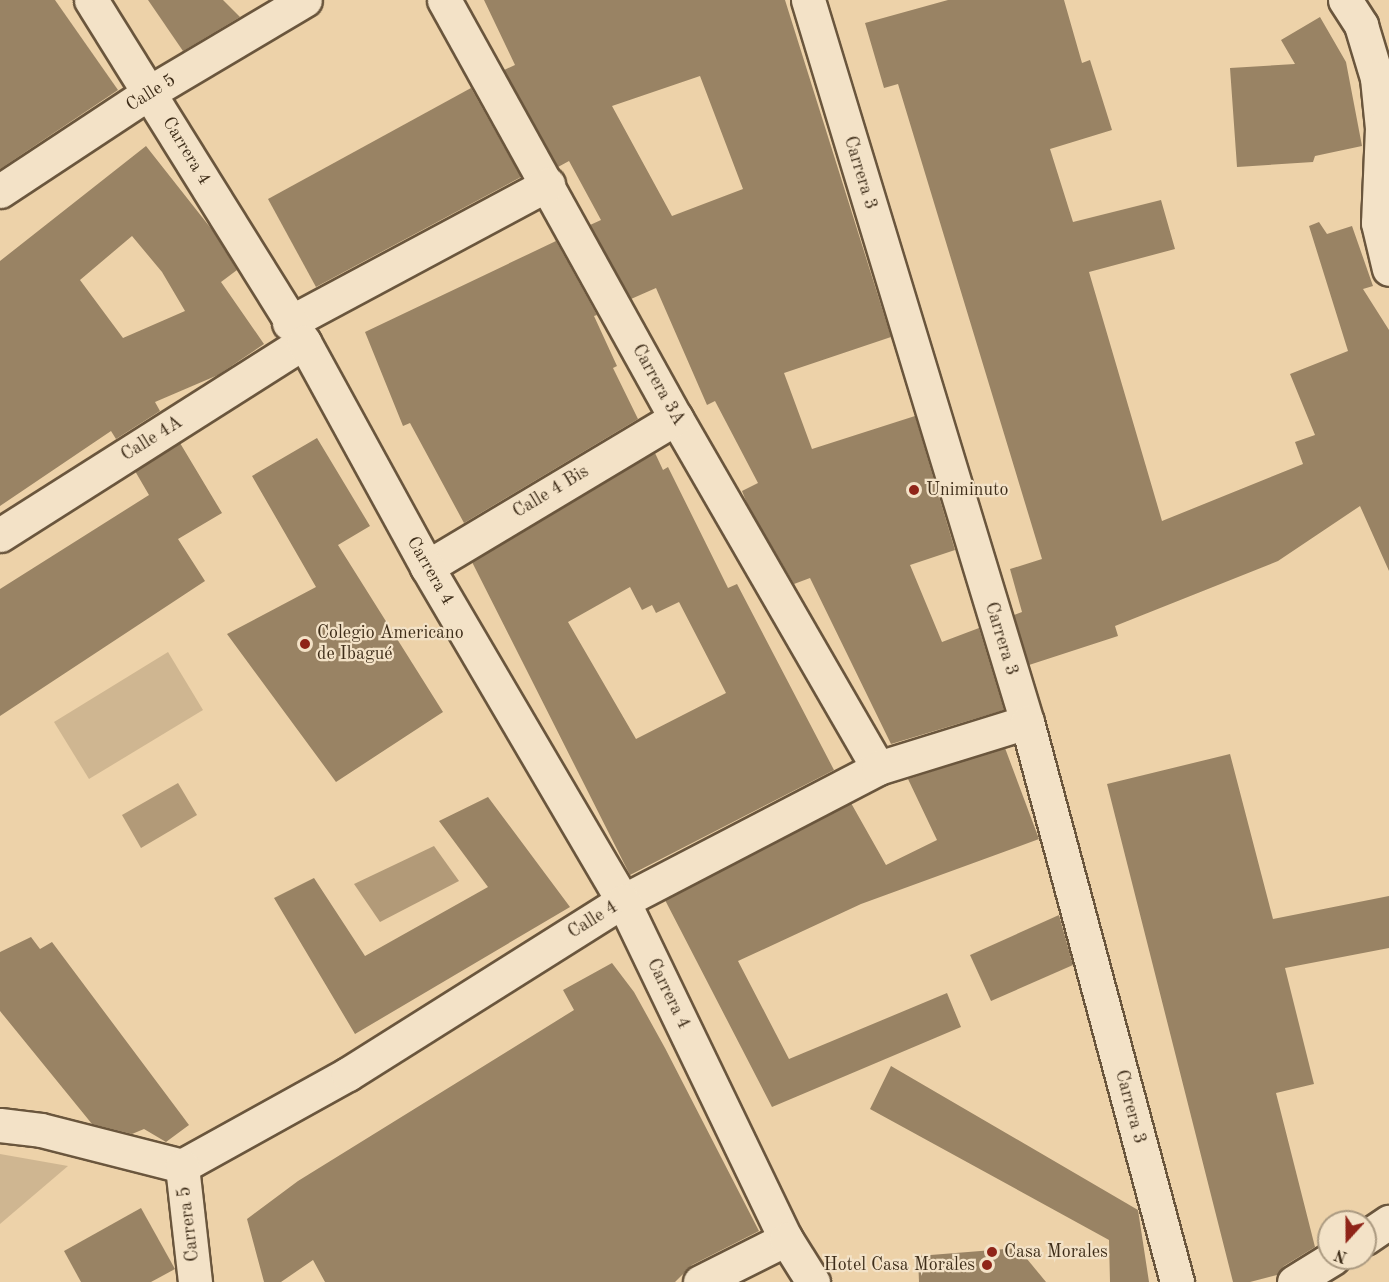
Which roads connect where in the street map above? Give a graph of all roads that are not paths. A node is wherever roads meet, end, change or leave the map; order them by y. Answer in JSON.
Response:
{"nodes":[{"id":1,"x":91,"y":0,"type":"edge"},
{"id":2,"x":305,"y":0,"type":"edge"},
{"id":3,"x":444,"y":0,"type":"edge"},
{"id":4,"x":808,"y":0,"type":"edge"},
{"id":5,"x":1345,"y":0,"type":"edge"},
{"id":6,"x":150,"y":92,"type":"junction"},
{"id":7,"x":548,"y":184,"type":"junction"},
{"id":8,"x":0,"y":191,"type":"edge"},
{"id":9,"x":1389,"y":269,"type":"edge"},
{"id":10,"x":297,"y":333,"type":"junction"},
{"id":11,"x":676,"y":418,"type":"junction"},
{"id":12,"x":0,"y":535,"type":"edge"},
{"id":13,"x":427,"y":567,"type":"junction"},
{"id":14,"x":1027,"y":722,"type":"junction"},
{"id":15,"x":878,"y":768,"type":"junction"},
{"id":16,"x":623,"y":901,"type":"junction"},
{"id":17,"x":0,"y":1125,"type":"edge"},
{"id":18,"x":182,"y":1166,"type":"junction"},
{"id":19,"x":786,"y":1239,"type":"junction"},
{"id":20,"x":1317,"y":1268,"type":"edge"},
{"id":21,"x":195,"y":1282,"type":"edge"},
{"id":22,"x":700,"y":1282,"type":"edge"},
{"id":23,"x":813,"y":1282,"type":"edge"},
{"id":24,"x":1178,"y":1282,"type":"edge"},
{"id":25,"x":1294,"y":1282,"type":"edge"}],
"edges":[{"from":1,"to":6,"type":"street","name":"Carrera 4"},
{"from":2,"to":6,"type":"street","name":"Calle 5"},
{"from":3,"to":7,"type":"street","name":"Carrera 3A"},
{"from":4,"to":14,"type":"street","name":"Carrera 3"},
{"from":5,"to":9,"type":"street"},
{"from":6,"to":8,"type":"street","name":"Calle 5"},
{"from":6,"to":10,"type":"street","name":"Carrera 4"},
{"from":7,"to":10,"type":"street","name":"Calle 4A"},
{"from":7,"to":11,"type":"street","name":"Carrera 3A"},
{"from":10,"to":12,"type":"street","name":"Calle 4A"},
{"from":10,"to":13,"type":"street","name":"Carrera 4"},
{"from":11,"to":13,"type":"street","name":"Calle 4 Bis"},
{"from":11,"to":15,"type":"street","name":"Carrera 3A"},
{"from":13,"to":16,"type":"street","name":"Carrera 4"},
{"from":14,"to":15,"type":"street","name":"Calle 4"},
{"from":14,"to":24,"type":"street","name":"Carrera 3"},
{"from":15,"to":16,"type":"street","name":"Calle 4"},
{"from":16,"to":18,"type":"street","name":"Calle 4"},
{"from":16,"to":19,"type":"street","name":"Carrera 4"},
{"from":17,"to":18,"type":"street"},
{"from":18,"to":21,"type":"street","name":"Carrera 5"},
{"from":19,"to":22,"type":"street"},
{"from":19,"to":23,"type":"street","name":"Carrera 4"},
{"from":20,"to":25,"type":"street"}]}
